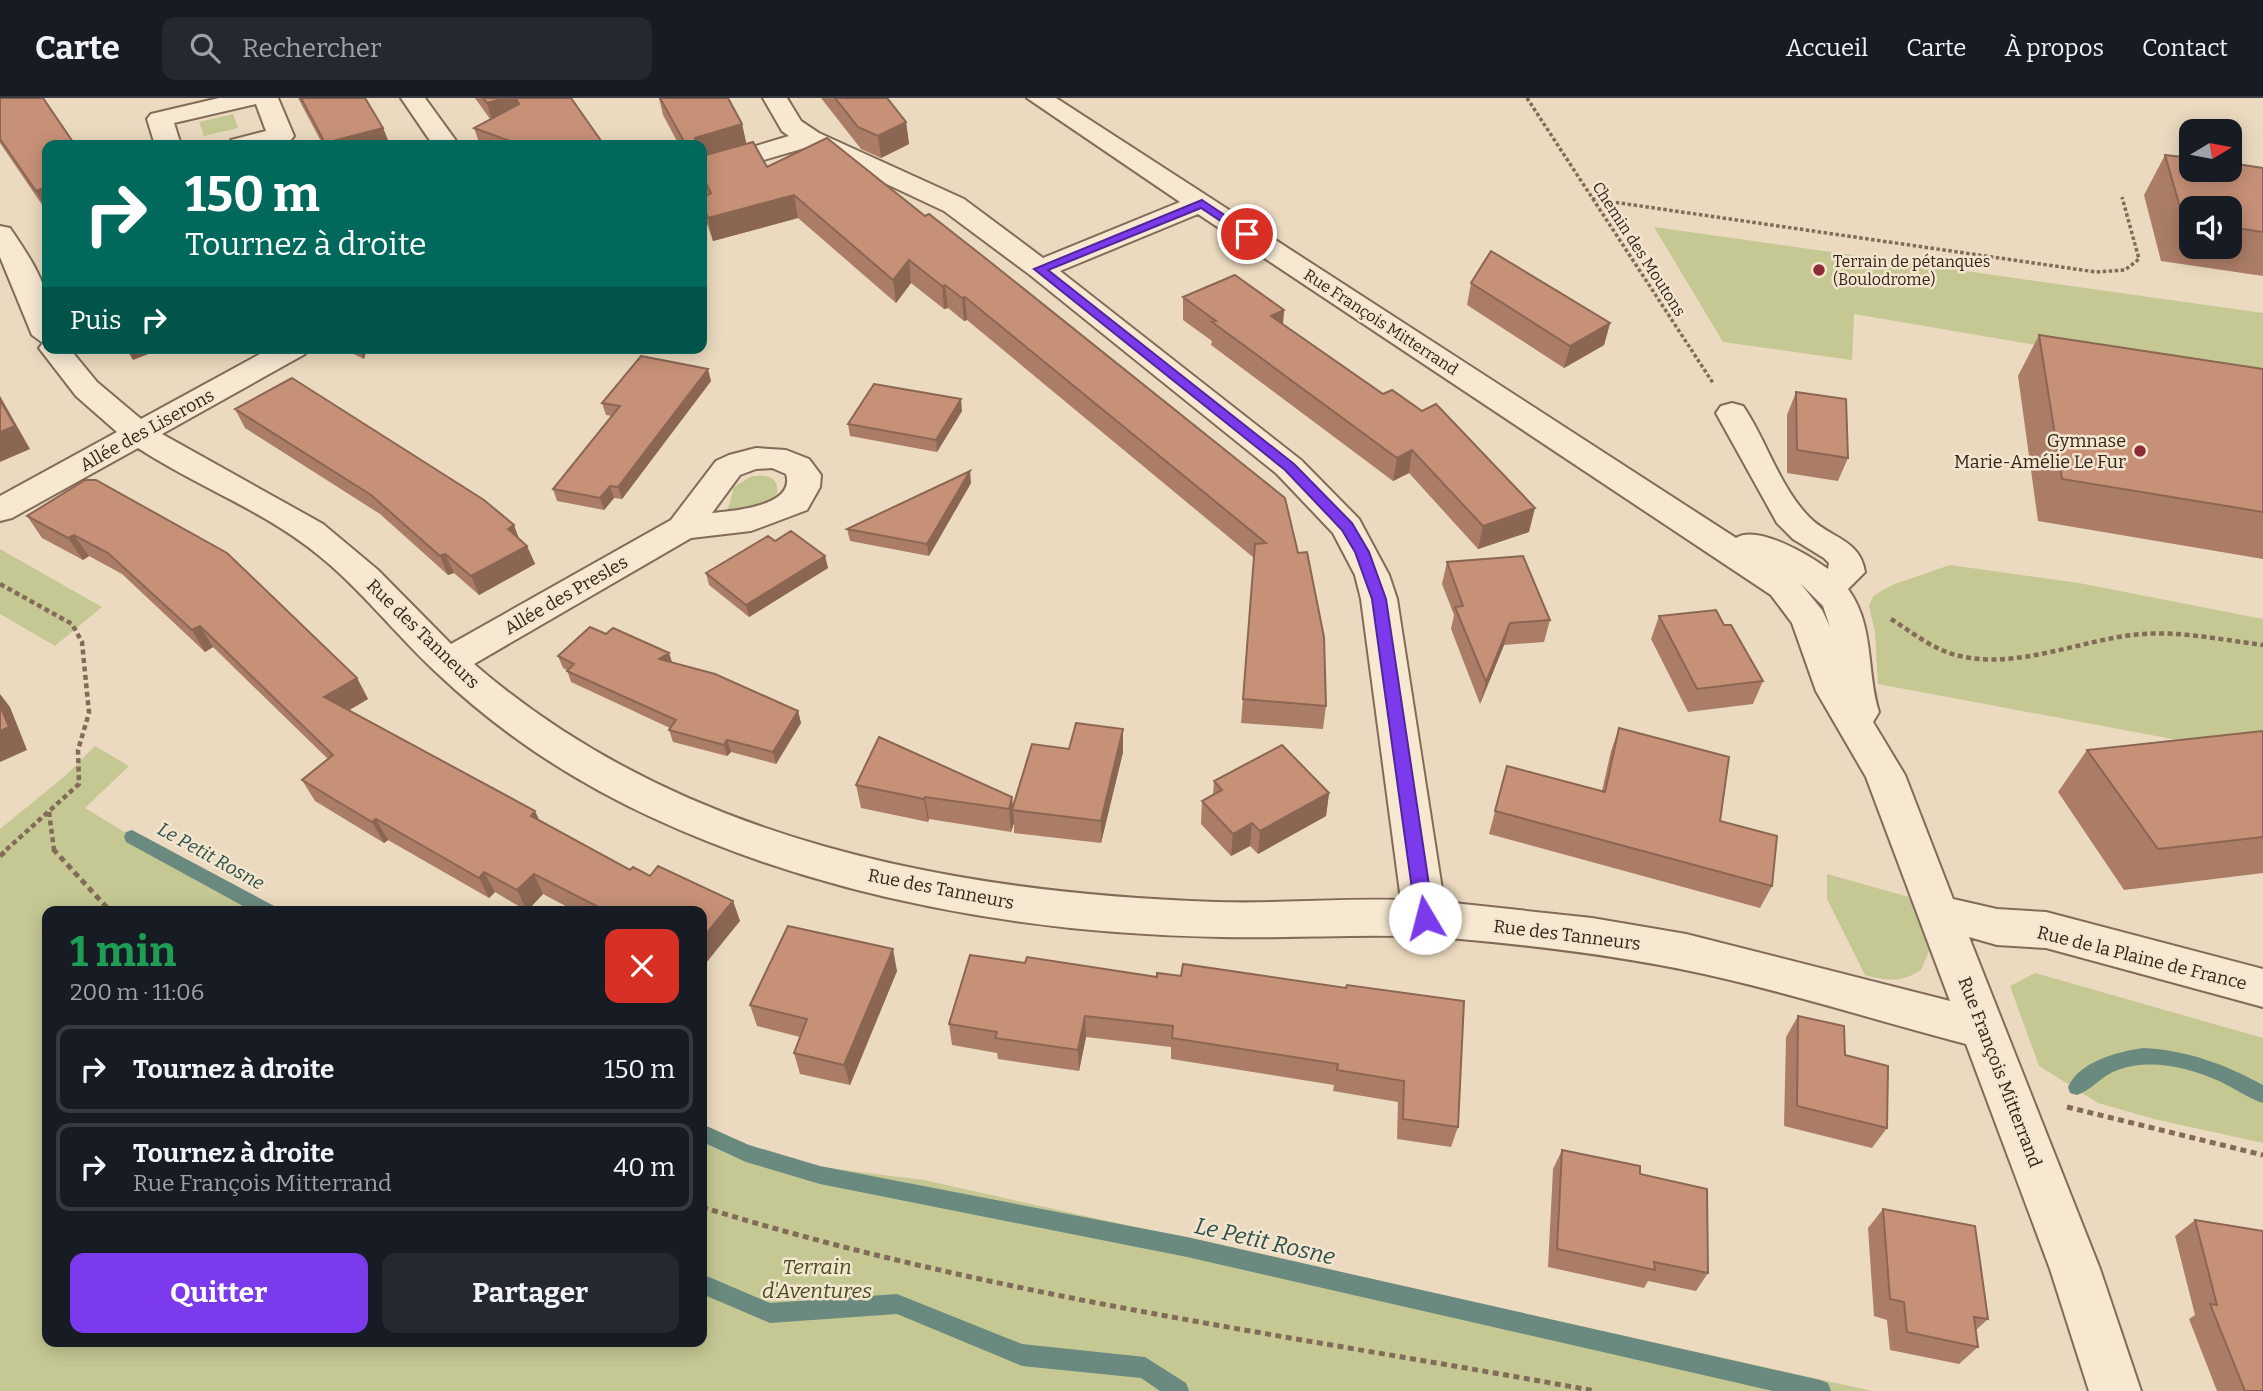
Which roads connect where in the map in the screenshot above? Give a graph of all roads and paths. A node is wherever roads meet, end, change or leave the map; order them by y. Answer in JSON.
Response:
{"nodes":[{"id":1,"x":251,"y":98,"type":"edge"},
{"id":2,"x":266,"y":98,"type":"edge"},
{"id":3,"x":413,"y":98,"type":"edge"},
{"id":4,"x":775,"y":98,"type":"edge"},
{"id":5,"x":1039,"y":98,"type":"edge"},
{"id":6,"x":1527,"y":98,"type":"edge"},
{"id":7,"x":810,"y":138,"type":"junction"},
{"id":8,"x":166,"y":140,"type":"edge"},
{"id":9,"x":263,"y":140,"type":"edge"},
{"id":10,"x":442,"y":140,"type":"edge"},
{"id":11,"x":707,"y":169,"type":"edge"},
{"id":12,"x":2122,"y":197,"type":"dead end"},
{"id":13,"x":1592,"y":199,"type":"junction"},
{"id":14,"x":1202,"y":203,"type":"junction"},
{"id":15,"x":0,"y":234,"type":"edge"},
{"id":16,"x":1040,"y":269,"type":"junction"},
{"id":17,"x":42,"y":323,"type":"edge"},
{"id":18,"x":58,"y":354,"type":"edge"},
{"id":19,"x":283,"y":354,"type":"edge"},
{"id":20,"x":1732,"y":413,"type":"joint"},
{"id":21,"x":140,"y":434,"type":"junction"},
{"id":22,"x":0,"y":510,"type":"edge"},
{"id":23,"x":1688,"y":522,"type":"junction"},
{"id":24,"x":683,"y":528,"type":"dead end"},
{"id":25,"x":1832,"y":583,"type":"junction"},
{"id":26,"x":0,"y":584,"type":"edge"},
{"id":27,"x":2263,"y":645,"type":"edge"},
{"id":28,"x":448,"y":662,"type":"junction"},
{"id":29,"x":1876,"y":757,"type":"junction"},
{"id":30,"x":49,"y":812,"type":"junction"},
{"id":31,"x":0,"y":856,"type":"edge"},
{"id":32,"x":105,"y":906,"type":"edge"},
{"id":33,"x":1938,"y":912,"type":"junction"},
{"id":34,"x":1425,"y":918,"type":"junction"},
{"id":35,"x":2263,"y":988,"type":"edge"},
{"id":36,"x":1985,"y":1029,"type":"junction"},
{"id":37,"x":2010,"y":1096,"type":"junction"},
{"id":38,"x":2263,"y":1156,"type":"edge"},
{"id":39,"x":707,"y":1208,"type":"edge"},
{"id":40,"x":1595,"y":1391,"type":"edge"},
{"id":41,"x":2115,"y":1391,"type":"edge"}],
"edges":[{"from":1,"to":8,"type":"street"},
{"from":2,"to":9,"type":"street"},
{"from":3,"to":10,"type":"street"},
{"from":4,"to":7,"type":"street"},
{"from":5,"to":14,"type":"street","name":"Rue François Mitterrand"},
{"from":6,"to":13,"type":"path","name":"Chemin des Moutons"},
{"from":7,"to":11,"type":"street"},
{"from":7,"to":16,"type":"street"},
{"from":12,"to":13,"type":"path"},
{"from":13,"to":20,"type":"path","name":"Chemin des Moutons"},
{"from":14,"to":16,"type":"street"},
{"from":14,"to":23,"type":"street","name":"Rue François Mitterrand"},
{"from":15,"to":17,"type":"street"},
{"from":16,"to":34,"type":"street"},
{"from":18,"to":21,"type":"street","name":"Rue des Tanneurs"},
{"from":19,"to":21,"type":"street","name":"Allée des Liserons"},
{"from":20,"to":25,"type":"street"},
{"from":21,"to":22,"type":"street","name":"Allée des Liserons"},
{"from":21,"to":28,"type":"street","name":"Rue des Tanneurs"},
{"from":23,"to":25,"type":"street","name":"Rue François Mitterrand"},
{"from":23,"to":29,"type":"street","name":"Rue François Mitterrand"},
{"from":24,"to":28,"type":"street","name":"Allée des Presles"},
{"from":25,"to":27,"type":"path"},
{"from":25,"to":29,"type":"street","name":"Rue François Mitterrand"},
{"from":26,"to":30,"type":"path"},
{"from":28,"to":34,"type":"street","name":"Rue des Tanneurs"},
{"from":29,"to":33,"type":"street","name":"Rue François Mitterrand"},
{"from":30,"to":31,"type":"path"},
{"from":30,"to":32,"type":"path"},
{"from":33,"to":35,"type":"street","name":"Rue de la Plaine de France"},
{"from":33,"to":36,"type":"street","name":"Rue François Mitterrand"},
{"from":34,"to":36,"type":"street","name":"Rue des Tanneurs"},
{"from":36,"to":37,"type":"street","name":"Rue François Mitterrand"},
{"from":37,"to":38,"type":"path"},
{"from":37,"to":41,"type":"street","name":"Rue François Mitterrand"},
{"from":39,"to":40,"type":"path"}]}
